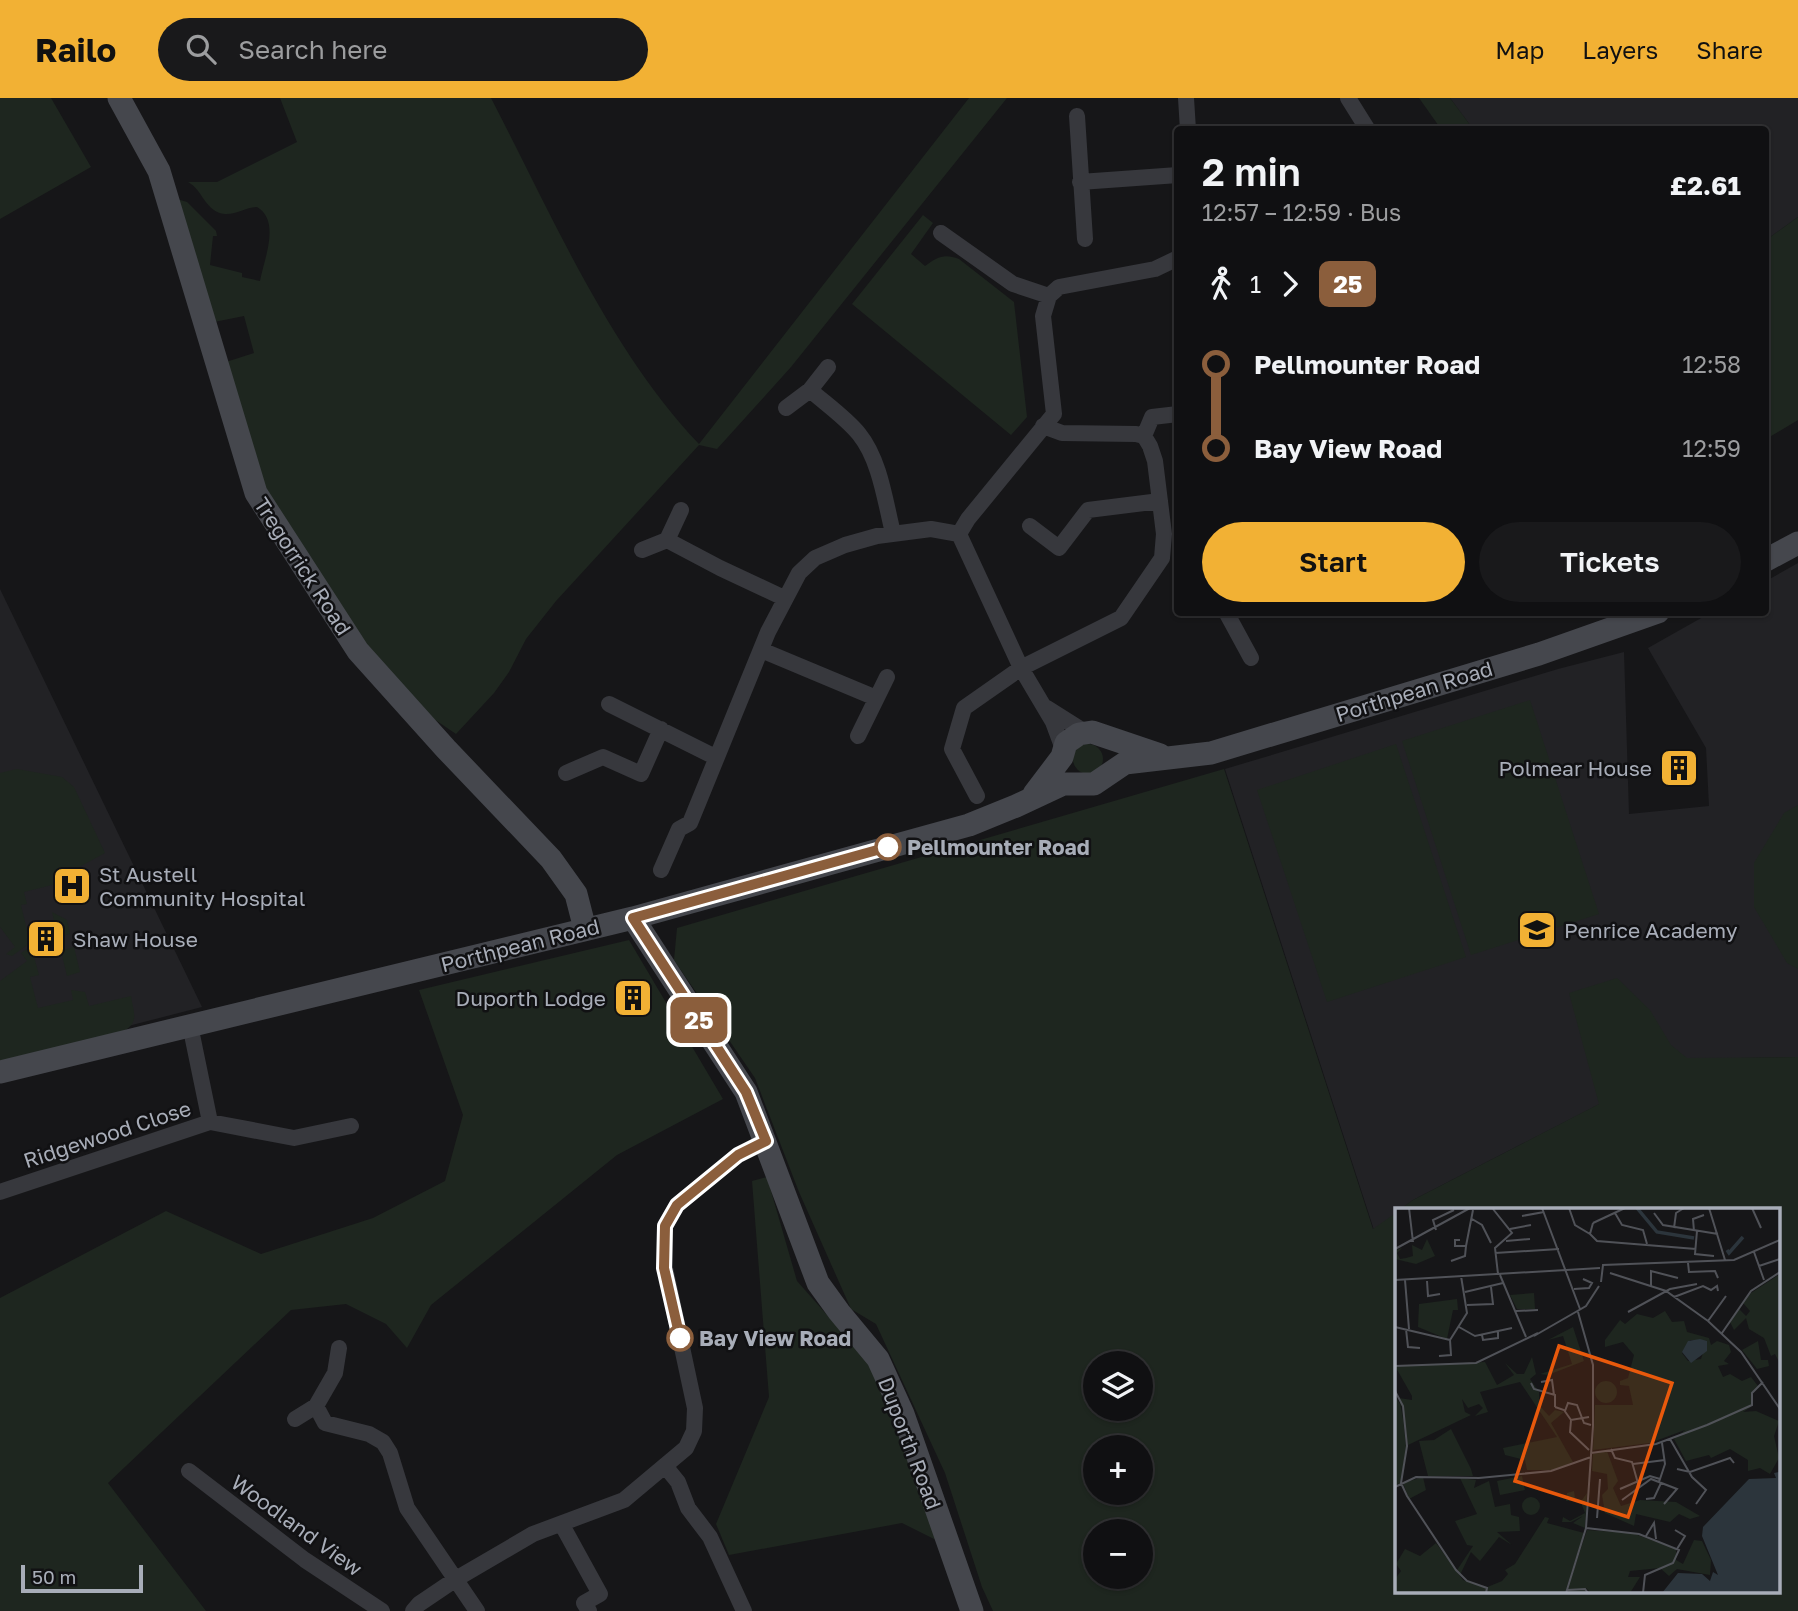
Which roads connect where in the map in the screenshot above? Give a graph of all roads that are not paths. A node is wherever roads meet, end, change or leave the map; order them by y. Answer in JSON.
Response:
{"nodes":[{"id":1,"x":120,"y":98,"type":"edge"},
{"id":2,"x":1186,"y":98,"type":"edge"},
{"id":3,"x":1348,"y":98,"type":"edge"},
{"id":4,"x":1077,"y":116,"type":"dead end"},
{"id":5,"x":1188,"y":126,"type":"edge"},
{"id":6,"x":1366,"y":126,"type":"edge"},
{"id":7,"x":1174,"y":175,"type":"edge"},
{"id":8,"x":1080,"y":182,"type":"junction"},
{"id":9,"x":941,"y":233,"type":"dead end"},
{"id":10,"x":1084,"y":239,"type":"dead end"},
{"id":11,"x":1174,"y":260,"type":"edge"},
{"id":12,"x":1049,"y":296,"type":"junction"},
{"id":13,"x":828,"y":367,"type":"dead end"},
{"id":14,"x":810,"y":390,"type":"junction"},
{"id":15,"x":786,"y":408,"type":"dead end"},
{"id":16,"x":1174,"y":414,"type":"edge"},
{"id":17,"x":1043,"y":426,"type":"junction"},
{"id":18,"x":1144,"y":436,"type":"junction"},
{"id":19,"x":1160,"y":501,"type":"junction"},
{"id":20,"x":681,"y":510,"type":"dead end"},
{"id":21,"x":1030,"y":526,"type":"dead end"},
{"id":22,"x":893,"y":533,"type":"junction"},
{"id":23,"x":958,"y":534,"type":"junction"},
{"id":24,"x":667,"y":540,"type":"junction"},
{"id":25,"x":1798,"y":543,"type":"edge"},
{"id":26,"x":642,"y":550,"type":"dead end"},
{"id":27,"x":1162,"y":558,"type":"junction"},
{"id":28,"x":1769,"y":558,"type":"edge"},
{"id":29,"x":1174,"y":563,"type":"edge"},
{"id":30,"x":784,"y":598,"type":"junction"},
{"id":31,"x":1228,"y":616,"type":"edge"},
{"id":32,"x":1647,"y":616,"type":"edge"},
{"id":33,"x":761,"y":650,"type":"junction"},
{"id":34,"x":1251,"y":658,"type":"dead end"},
{"id":35,"x":1021,"y":668,"type":"junction"},
{"id":36,"x":887,"y":677,"type":"dead end"},
{"id":37,"x":876,"y":698,"type":"junction"},
{"id":38,"x":609,"y":704,"type":"dead end"},
{"id":39,"x":1045,"y":707,"type":"junction"},
{"id":40,"x":661,"y":729,"type":"junction"},
{"id":41,"x":1092,"y":734,"type":"junction"},
{"id":42,"x":859,"y":736,"type":"dead end"},
{"id":43,"x":1063,"y":753,"type":"junction"},
{"id":44,"x":1166,"y":756,"type":"junction"},
{"id":45,"x":715,"y":757,"type":"junction"},
{"id":46,"x":566,"y":774,"type":"dead end"},
{"id":47,"x":1107,"y":776,"type":"junction"},
{"id":48,"x":1082,"y":784,"type":"junction"},
{"id":49,"x":977,"y":796,"type":"dead end"},
{"id":50,"x":1032,"y":796,"type":"junction"},
{"id":51,"x":661,"y":870,"type":"dead end"},
{"id":52,"x":633,"y":918,"type":"junction"},
{"id":53,"x":585,"y":929,"type":"junction"},
{"id":54,"x":190,"y":1025,"type":"junction"},
{"id":55,"x":0,"y":1072,"type":"edge"},
{"id":56,"x":210,"y":1122,"type":"junction"},
{"id":57,"x":351,"y":1126,"type":"dead end"},
{"id":58,"x":766,"y":1141,"type":"junction"},
{"id":59,"x":0,"y":1192,"type":"edge"},
{"id":60,"x":340,"y":1348,"type":"dead end"},
{"id":61,"x":316,"y":1406,"type":"junction"},
{"id":62,"x":295,"y":1419,"type":"dead end"},
{"id":63,"x":665,"y":1466,"type":"junction"},
{"id":64,"x":189,"y":1471,"type":"dead end"},
{"id":65,"x":562,"y":1525,"type":"junction"},
{"id":66,"x":456,"y":1579,"type":"junction"},
{"id":67,"x":382,"y":1611,"type":"edge"},
{"id":68,"x":413,"y":1611,"type":"edge"},
{"id":69,"x":477,"y":1611,"type":"edge"},
{"id":70,"x":589,"y":1611,"type":"edge"},
{"id":71,"x":744,"y":1611,"type":"edge"},
{"id":72,"x":972,"y":1611,"type":"edge"}],
"edges":[{"from":1,"to":53,"type":"street","name":"Tregorrick Road"},
{"from":2,"to":5,"type":"street"},
{"from":3,"to":6,"type":"street"},
{"from":4,"to":8,"type":"street"},
{"from":7,"to":8,"type":"street"},
{"from":8,"to":10,"type":"street"},
{"from":9,"to":12,"type":"street"},
{"from":11,"to":12,"type":"street"},
{"from":12,"to":17,"type":"street"},
{"from":13,"to":14,"type":"street"},
{"from":14,"to":15,"type":"street"},
{"from":14,"to":22,"type":"street"},
{"from":16,"to":18,"type":"street"},
{"from":17,"to":18,"type":"street"},
{"from":17,"to":23,"type":"street"},
{"from":18,"to":19,"type":"street"},
{"from":19,"to":21,"type":"street"},
{"from":19,"to":27,"type":"street"},
{"from":20,"to":24,"type":"street"},
{"from":22,"to":23,"type":"street"},
{"from":22,"to":30,"type":"street"},
{"from":23,"to":35,"type":"street"},
{"from":24,"to":26,"type":"street"},
{"from":24,"to":30,"type":"street"},
{"from":25,"to":28,"type":"street"},
{"from":27,"to":29,"type":"street"},
{"from":27,"to":35,"type":"street"},
{"from":30,"to":33,"type":"street"},
{"from":31,"to":34,"type":"street"},
{"from":32,"to":44,"type":"street","name":"Porthpean Road"},
{"from":33,"to":37,"type":"street"},
{"from":33,"to":45,"type":"street"},
{"from":35,"to":39,"type":"street"},
{"from":35,"to":49,"type":"street"},
{"from":36,"to":37,"type":"street"},
{"from":37,"to":42,"type":"street"},
{"from":38,"to":40,"type":"street"},
{"from":39,"to":41,"type":"street"},
{"from":39,"to":43,"type":"street"},
{"from":40,"to":45,"type":"street"},
{"from":40,"to":46,"type":"street"},
{"from":41,"to":43,"type":"street","name":"Porthpean Road"},
{"from":41,"to":44,"type":"street","name":"Porthpean Road"},
{"from":41,"to":47,"type":"street"},
{"from":43,"to":48,"type":"street"},
{"from":43,"to":50,"type":"street","name":"Porthpean Road"},
{"from":44,"to":47,"type":"street","name":"Porthpean Road"},
{"from":45,"to":51,"type":"street"},
{"from":47,"to":48,"type":"street","name":"Porthpean Road"},
{"from":48,"to":50,"type":"street","name":"Porthpean Road"},
{"from":50,"to":52,"type":"street","name":"Porthpean Road"},
{"from":52,"to":53,"type":"street","name":"Porthpean Road"},
{"from":52,"to":58,"type":"street","name":"Duporth Road"},
{"from":53,"to":54,"type":"street","name":"Porthpean Road"},
{"from":54,"to":55,"type":"street","name":"Porthpean Road"},
{"from":54,"to":56,"type":"street"},
{"from":56,"to":57,"type":"street","name":"Ridgewood Close"},
{"from":56,"to":59,"type":"street","name":"Ridgewood Close"},
{"from":58,"to":63,"type":"street"},
{"from":58,"to":72,"type":"street","name":"Duporth Road"},
{"from":60,"to":61,"type":"street"},
{"from":61,"to":62,"type":"street"},
{"from":61,"to":66,"type":"street"},
{"from":63,"to":65,"type":"street"},
{"from":63,"to":71,"type":"street"},
{"from":64,"to":67,"type":"street","name":"Woodland View"},
{"from":65,"to":66,"type":"street"},
{"from":65,"to":70,"type":"street"},
{"from":66,"to":68,"type":"street"},
{"from":66,"to":69,"type":"street"}]}
